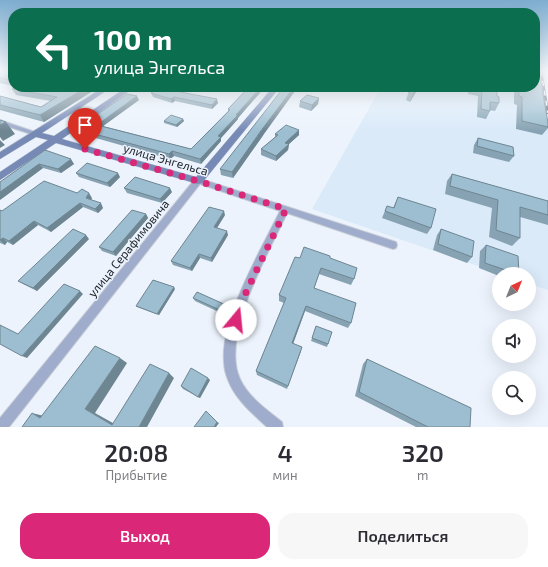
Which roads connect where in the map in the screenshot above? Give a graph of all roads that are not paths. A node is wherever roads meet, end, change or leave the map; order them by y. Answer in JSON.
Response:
{"nodes":[{"id":1,"x":101,"y":92,"type":"edge"},
{"id":2,"x":125,"y":92,"type":"edge"},
{"id":3,"x":273,"y":92,"type":"edge"},
{"id":4,"x":0,"y":122,"type":"edge"},
{"id":5,"x":36,"y":134,"type":"junction"},
{"id":6,"x":55,"y":140,"type":"junction"},
{"id":7,"x":0,"y":156,"type":"edge"},
{"id":8,"x":0,"y":177,"type":"edge"},
{"id":9,"x":198,"y":181,"type":"junction"},
{"id":10,"x":286,"y":209,"type":"junction"},
{"id":11,"x":393,"y":245,"type":"dead end"},
{"id":12,"x":1,"y":427,"type":"edge"},
{"id":13,"x":277,"y":427,"type":"edge"}],
"edges":[{"from":1,"to":5,"type":"street"},
{"from":2,"to":6,"type":"street"},
{"from":3,"to":9,"type":"street","name":"улица Серафимовича"},
{"from":4,"to":5,"type":"street","name":"улица Энгельса"},
{"from":5,"to":6,"type":"street","name":"улица Энгельса"},
{"from":5,"to":7,"type":"street"},
{"from":6,"to":8,"type":"street"},
{"from":6,"to":9,"type":"street","name":"улица Энгельса"},
{"from":9,"to":10,"type":"street","name":"улица Энгельса"},
{"from":9,"to":12,"type":"street","name":"улица Серафимовича"},
{"from":10,"to":11,"type":"street","name":"улица Энгельса"},
{"from":10,"to":13,"type":"street"}]}
